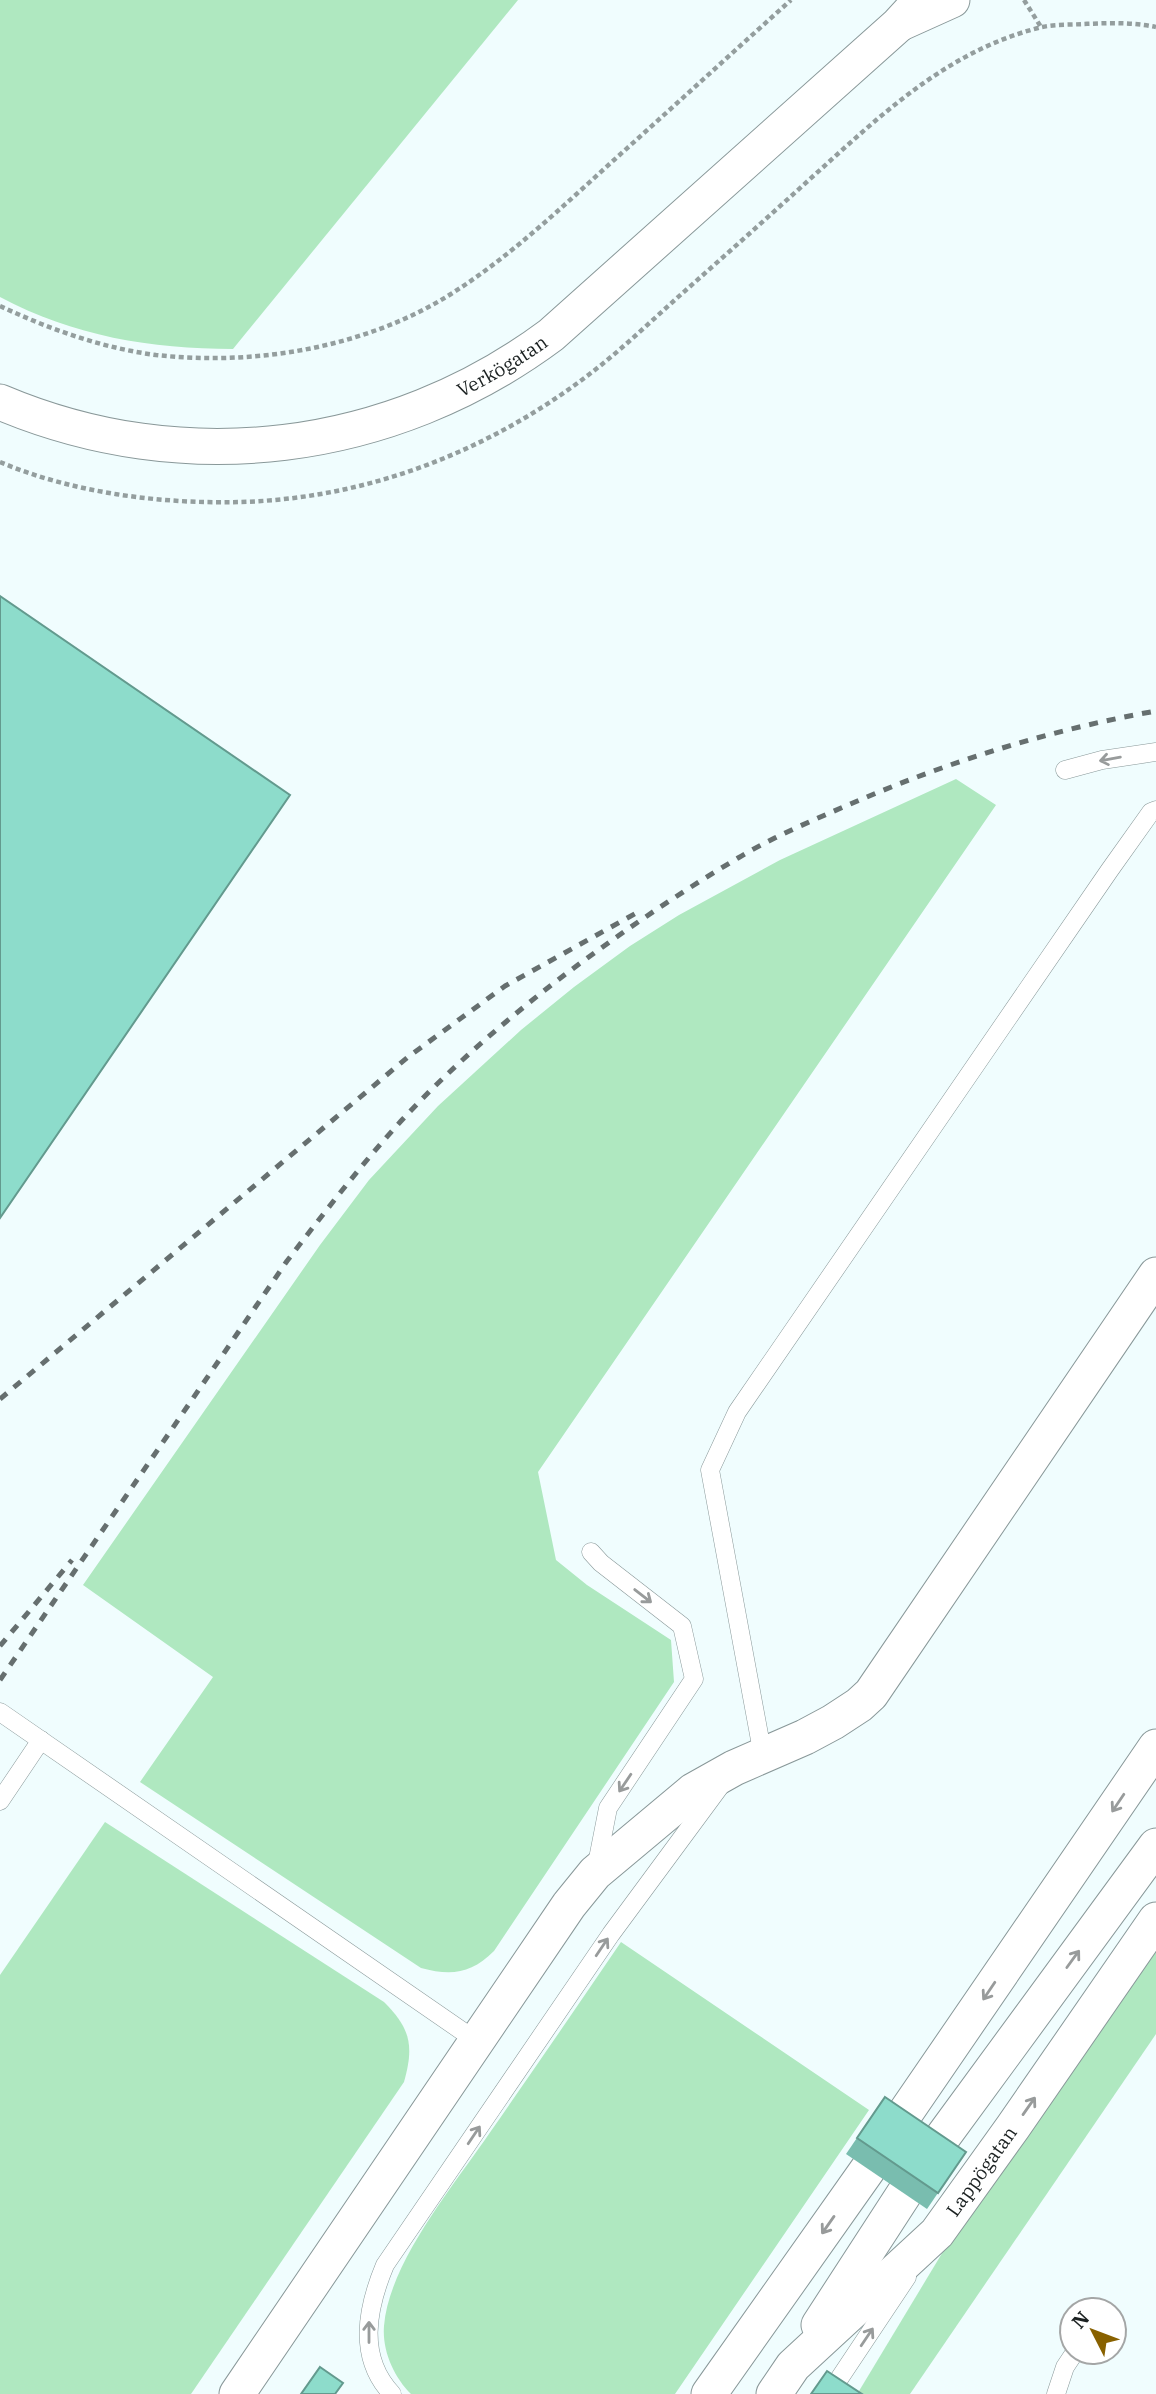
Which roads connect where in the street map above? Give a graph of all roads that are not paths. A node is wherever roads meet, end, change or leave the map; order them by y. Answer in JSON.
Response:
{"nodes":[{"id":1,"x":952,"y":0,"type":"edge"},
{"id":2,"x":909,"y":12,"type":"edge"},
{"id":3,"x":0,"y":402,"type":"edge"},
{"id":4,"x":1156,"y":752,"type":"edge"},
{"id":5,"x":1065,"y":770,"type":"dead end"},
{"id":6,"x":1156,"y":810,"type":"edge"},
{"id":7,"x":1156,"y":1275,"type":"edge"},
{"id":8,"x":592,"y":1552,"type":"dead end"},
{"id":9,"x":0,"y":1712,"type":"edge"},
{"id":10,"x":41,"y":1740,"type":"junction"},
{"id":11,"x":1156,"y":1747,"type":"edge"},
{"id":12,"x":748,"y":1762,"type":"junction"},
{"id":13,"x":0,"y":1801,"type":"edge"},
{"id":14,"x":1156,"y":1846,"type":"edge"},
{"id":15,"x":595,"y":1874,"type":"junction"},
{"id":16,"x":1156,"y":1920,"type":"edge"},
{"id":17,"x":478,"y":2042,"type":"junction"},
{"id":18,"x":895,"y":2128,"type":"edge"},
{"id":19,"x":931,"y":2153,"type":"edge"},
{"id":20,"x":868,"y":2169,"type":"dead end"},
{"id":21,"x":904,"y":2194,"type":"dead end"},
{"id":22,"x":937,"y":2232,"type":"junction"},
{"id":23,"x":1067,"y":2366,"type":"edge"},
{"id":24,"x":783,"y":2380,"type":"edge"},
{"id":25,"x":237,"y":2394,"type":"edge"},
{"id":26,"x":392,"y":2394,"type":"edge"},
{"id":27,"x":709,"y":2394,"type":"edge"},
{"id":28,"x":829,"y":2394,"type":"edge"},
{"id":29,"x":1056,"y":2394,"type":"edge"}],
"edges":[{"from":1,"to":2,"type":"street","name":"Verkögatan"},
{"from":2,"to":3,"type":"street","name":"Verkögatan"},
{"from":4,"to":5,"type":"lane","one_way":true},
{"from":6,"to":12,"type":"lane"},
{"from":7,"to":12,"type":"street"},
{"from":8,"to":15,"type":"lane","one_way":true},
{"from":9,"to":10,"type":"lane"},
{"from":10,"to":13,"type":"lane"},
{"from":10,"to":17,"type":"lane"},
{"from":11,"to":18,"type":"street","one_way":true},
{"from":12,"to":15,"type":"street"},
{"from":26,"to":12,"type":"lane","one_way":true},
{"from":19,"to":14,"type":"street","one_way":true},
{"from":15,"to":17,"type":"street"},
{"from":22,"to":16,"type":"street","name":"Lappögatan","one_way":true},
{"from":17,"to":25,"type":"street"},
{"from":20,"to":27,"type":"street","one_way":true},
{"from":21,"to":24,"type":"street"},
{"from":22,"to":24,"type":"street","name":"Lappögatan"},
{"from":28,"to":22,"type":"lane","one_way":true},
{"from":23,"to":29,"type":"lane"}]}
